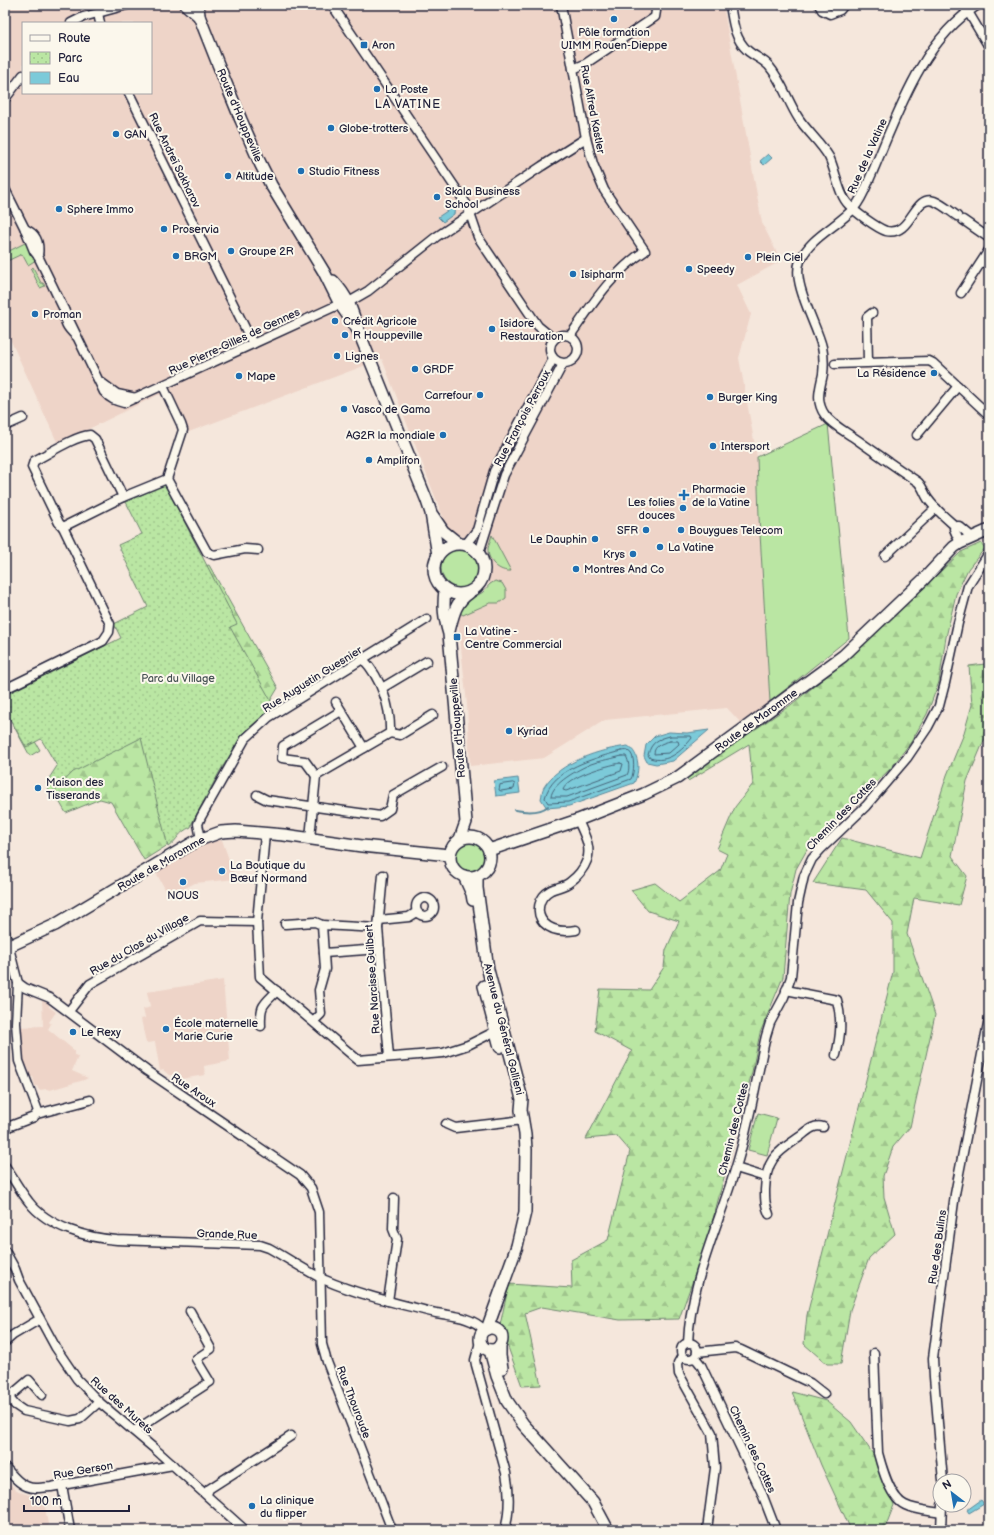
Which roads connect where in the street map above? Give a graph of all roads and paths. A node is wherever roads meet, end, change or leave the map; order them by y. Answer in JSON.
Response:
{"nodes":[{"id":1,"x":125,"y":5,"type":"edge"},
{"id":2,"x":186,"y":5,"type":"edge"},
{"id":3,"x":332,"y":5,"type":"edge"},
{"id":4,"x":561,"y":5,"type":"edge"},
{"id":5,"x":654,"y":5,"type":"edge"},
{"id":6,"x":730,"y":5,"type":"edge"},
{"id":7,"x":819,"y":5,"type":"edge"},
{"id":8,"x":844,"y":5,"type":"edge"},
{"id":9,"x":978,"y":5,"type":"edge"},
{"id":10,"x":964,"y":8,"type":"edge"},
{"id":11,"x":199,"y":10,"type":"edge"},
{"id":12,"x":98,"y":13,"type":"junction"},
{"id":13,"x":73,"y":22,"type":"edge"},
{"id":14,"x":100,"y":22,"type":"edge"},
{"id":15,"x":989,"y":47,"type":"edge"},
{"id":16,"x":573,"y":69,"type":"junction"},
{"id":17,"x":22,"y":76,"type":"edge"},
{"id":18,"x":129,"y":94,"type":"edge"},
{"id":19,"x":5,"y":99,"type":"edge"},
{"id":20,"x":586,"y":138,"type":"junction"},
{"id":21,"x":5,"y":189,"type":"edge"},
{"id":22,"x":853,"y":209,"type":"junction"},
{"id":23,"x":470,"y":214,"type":"junction"},
{"id":24,"x":989,"y":238,"type":"edge"},
{"id":25,"x":989,"y":250,"type":"edge"},
{"id":26,"x":961,"y":293,"type":"dead end"},
{"id":27,"x":347,"y":306,"type":"junction"},
{"id":28,"x":872,"y":313,"type":"dead end"},
{"id":29,"x":570,"y":336,"type":"junction"},
{"id":30,"x":554,"y":339,"type":"junction"},
{"id":31,"x":253,"y":344,"type":"junction"},
{"id":32,"x":553,"y":359,"type":"junction"},
{"id":33,"x":868,"y":362,"type":"junction"},
{"id":34,"x":829,"y":363,"type":"junction"},
{"id":35,"x":563,"y":364,"type":"junction"},
{"id":36,"x":163,"y":386,"type":"junction"},
{"id":37,"x":958,"y":386,"type":"junction"},
{"id":38,"x":989,"y":415,"type":"edge"},
{"id":39,"x":23,"y":418,"type":"dead end"},
{"id":40,"x":5,"y":426,"type":"edge"},
{"id":41,"x":917,"y":435,"type":"dead end"},
{"id":42,"x":167,"y":479,"type":"junction"},
{"id":43,"x":123,"y":497,"type":"junction"},
{"id":44,"x":936,"y":508,"type":"junction"},
{"id":45,"x":955,"y":526,"type":"junction"},
{"id":46,"x":63,"y":527,"type":"junction"},
{"id":47,"x":988,"y":531,"type":"edge"},
{"id":48,"x":439,"y":535,"type":"junction"},
{"id":49,"x":972,"y":537,"type":"junction"},
{"id":50,"x":960,"y":543,"type":"junction"},
{"id":51,"x":462,"y":544,"type":"junction"},
{"id":52,"x":258,"y":550,"type":"dead end"},
{"id":53,"x":479,"y":553,"type":"junction"},
{"id":54,"x":989,"y":553,"type":"edge"},
{"id":55,"x":438,"y":555,"type":"junction"},
{"id":56,"x":885,"y":556,"type":"dead end"},
{"id":57,"x":989,"y":561,"type":"edge"},
{"id":58,"x":980,"y":568,"type":"junction"},
{"id":59,"x":445,"y":590,"type":"junction"},
{"id":60,"x":469,"y":593,"type":"junction"},
{"id":61,"x":427,"y":620,"type":"dead end"},
{"id":62,"x":449,"y":634,"type":"junction"},
{"id":63,"x":363,"y":659,"type":"junction"},
{"id":64,"x":427,"y":661,"type":"dead end"},
{"id":65,"x":382,"y":688,"type":"junction"},
{"id":66,"x":5,"y":689,"type":"edge"},
{"id":67,"x":336,"y":702,"type":"dead end"},
{"id":68,"x":341,"y":711,"type":"junction"},
{"id":69,"x":433,"y":715,"type":"dead end"},
{"id":70,"x":390,"y":733,"type":"junction"},
{"id":71,"x":364,"y":748,"type":"junction"},
{"id":72,"x":442,"y":767,"type":"dead end"},
{"id":73,"x":316,"y":776,"type":"junction"},
{"id":74,"x":257,"y":795,"type":"dead end"},
{"id":75,"x":312,"y":807,"type":"junction"},
{"id":76,"x":578,"y":820,"type":"junction"},
{"id":77,"x":466,"y":822,"type":"junction"},
{"id":78,"x":265,"y":834,"type":"junction"},
{"id":79,"x":476,"y":837,"type":"junction"},
{"id":80,"x":310,"y":838,"type":"junction"},
{"id":81,"x":201,"y":839,"type":"junction"},
{"id":82,"x":460,"y":839,"type":"junction"},
{"id":83,"x":489,"y":850,"type":"junction"},
{"id":84,"x":449,"y":855,"type":"junction"},
{"id":85,"x":383,"y":875,"type":"dead end"},
{"id":86,"x":464,"y":876,"type":"junction"},
{"id":87,"x":477,"y":876,"type":"junction"},
{"id":88,"x":418,"y":912,"type":"dead end"},
{"id":89,"x":257,"y":922,"type":"junction"},
{"id":90,"x":285,"y":924,"type":"dead end"},
{"id":91,"x":379,"y":924,"type":"junction"},
{"id":92,"x":322,"y":925,"type":"junction"},
{"id":93,"x":576,"y":930,"type":"dead end"},
{"id":94,"x":5,"y":932,"type":"edge"},
{"id":95,"x":7,"y":948,"type":"edge"},
{"id":96,"x":380,"y":949,"type":"junction"},
{"id":97,"x":324,"y":952,"type":"junction"},
{"id":98,"x":18,"y":983,"type":"junction"},
{"id":99,"x":786,"y":990,"type":"junction"},
{"id":100,"x":277,"y":991,"type":"junction"},
{"id":101,"x":492,"y":1002,"type":"junction"},
{"id":102,"x":69,"y":1011,"type":"junction"},
{"id":103,"x":989,"y":1018,"type":"edge"},
{"id":104,"x":314,"y":1021,"type":"junction"},
{"id":105,"x":261,"y":1026,"type":"dead end"},
{"id":106,"x":499,"y":1029,"type":"junction"},
{"id":107,"x":836,"y":1055,"type":"dead end"},
{"id":108,"x":389,"y":1058,"type":"junction"},
{"id":109,"x":90,"y":1100,"type":"dead end"},
{"id":110,"x":37,"y":1114,"type":"junction"},
{"id":111,"x":522,"y":1115,"type":"junction"},
{"id":112,"x":446,"y":1124,"type":"dead end"},
{"id":113,"x":823,"y":1126,"type":"dead end"},
{"id":114,"x":5,"y":1128,"type":"edge"},
{"id":115,"x":5,"y":1166,"type":"edge"},
{"id":116,"x":736,"y":1168,"type":"junction"},
{"id":117,"x":766,"y":1177,"type":"junction"},
{"id":118,"x":394,"y":1198,"type":"dead end"},
{"id":119,"x":769,"y":1214,"type":"dead end"},
{"id":120,"x":5,"y":1251,"type":"edge"},
{"id":121,"x":320,"y":1277,"type":"junction"},
{"id":122,"x":388,"y":1301,"type":"junction"},
{"id":123,"x":190,"y":1311,"type":"dead end"},
{"id":124,"x":40,"y":1319,"type":"junction"},
{"id":125,"x":489,"y":1329,"type":"junction"},
{"id":126,"x":5,"y":1342,"type":"edge"},
{"id":127,"x":688,"y":1343,"type":"junction"},
{"id":128,"x":500,"y":1345,"type":"junction"},
{"id":129,"x":483,"y":1348,"type":"junction"},
{"id":130,"x":874,"y":1353,"type":"dead end"},
{"id":131,"x":695,"y":1355,"type":"junction"},
{"id":132,"x":682,"y":1356,"type":"junction"},
{"id":133,"x":42,"y":1394,"type":"dead end"},
{"id":134,"x":824,"y":1394,"type":"dead end"},
{"id":135,"x":7,"y":1395,"type":"edge"},
{"id":136,"x":99,"y":1402,"type":"junction"},
{"id":137,"x":134,"y":1431,"type":"junction"},
{"id":138,"x":291,"y":1436,"type":"dead end"},
{"id":139,"x":173,"y":1465,"type":"junction"},
{"id":140,"x":5,"y":1467,"type":"edge"},
{"id":141,"x":942,"y":1473,"type":"edge"},
{"id":142,"x":576,"y":1482,"type":"junction"},
{"id":143,"x":62,"y":1485,"type":"junction"},
{"id":144,"x":207,"y":1494,"type":"junction"},
{"id":145,"x":932,"y":1508,"type":"edge"},
{"id":146,"x":942,"y":1513,"type":"edge"},
{"id":147,"x":70,"y":1530,"type":"edge"},
{"id":148,"x":73,"y":1530,"type":"edge"},
{"id":149,"x":78,"y":1530,"type":"edge"},
{"id":150,"x":245,"y":1530,"type":"edge"},
{"id":151,"x":392,"y":1530,"type":"edge"},
{"id":152,"x":505,"y":1530,"type":"edge"},
{"id":153,"x":608,"y":1530,"type":"edge"},
{"id":154,"x":707,"y":1530,"type":"edge"},
{"id":155,"x":776,"y":1530,"type":"edge"},
{"id":156,"x":941,"y":1530,"type":"edge"}],
"edges":[{"from":1,"to":12,"type":"street"},
{"from":2,"to":11,"type":"street","name":"Route d'Houppeville"},
{"from":3,"to":23,"type":"street"},
{"from":4,"to":16,"type":"street","name":"Rue Alfred Kastler"},
{"from":5,"to":16,"type":"street"},
{"from":6,"to":22,"type":"street"},
{"from":7,"to":8,"type":"street"},
{"from":9,"to":10,"type":"street","name":"Rue de la Vatine"},
{"from":10,"to":15,"type":"street"},
{"from":10,"to":22,"type":"street","name":"Rue de la Vatine"},
{"from":11,"to":27,"type":"street","name":"Route d'Houppeville"},
{"from":12,"to":13,"type":"street"},
{"from":12,"to":14,"type":"street"},
{"from":16,"to":20,"type":"street","name":"Rue Alfred Kastler"},
{"from":17,"to":19,"type":"street"},
{"from":18,"to":31,"type":"street","name":"Rue Andreï Sakharov"},
{"from":20,"to":23,"type":"street","name":"Rue Pierre-Gilles de Gennes"},
{"from":20,"to":29,"type":"street","name":"Rue Alfred Kastler"},
{"from":21,"to":36,"type":"street","name":"Rue Pierre-Gilles de Gennes"},
{"from":22,"to":24,"type":"street"},
{"from":22,"to":34,"type":"street","name":"Rue de la Vatine"},
{"from":23,"to":27,"type":"street","name":"Rue Pierre-Gilles de Gennes"},
{"from":23,"to":30,"type":"street"},
{"from":25,"to":26,"type":"street"},
{"from":27,"to":31,"type":"street","name":"Rue Pierre-Gilles de Gennes"},
{"from":27,"to":48,"type":"street","name":"Route d'Houppeville"},
{"from":28,"to":33,"type":"street"},
{"from":29,"to":30,"type":"street"},
{"from":29,"to":35,"type":"street"},
{"from":30,"to":32,"type":"street"},
{"from":31,"to":36,"type":"street","name":"Rue Pierre-Gilles de Gennes"},
{"from":32,"to":35,"type":"street"},
{"from":32,"to":51,"type":"street","name":"Rue François Perroux"},
{"from":33,"to":34,"type":"street"},
{"from":33,"to":37,"type":"street"},
{"from":34,"to":44,"type":"street","name":"Rue de la Vatine"},
{"from":35,"to":53,"type":"street","name":"Rue François Perroux"},
{"from":36,"to":42,"type":"street"},
{"from":37,"to":38,"type":"street"},
{"from":37,"to":41,"type":"street"},
{"from":39,"to":40,"type":"street"},
{"from":42,"to":43,"type":"street"},
{"from":42,"to":52,"type":"street"},
{"from":43,"to":46,"type":"street"},
{"from":43,"to":46,"type":"street"},
{"from":44,"to":45,"type":"street","name":"Rue de la Vatine"},
{"from":44,"to":56,"type":"street"},
{"from":45,"to":49,"type":"street","name":"Rue de la Vatine"},
{"from":45,"to":50,"type":"street"},
{"from":46,"to":66,"type":"street"},
{"from":47,"to":49,"type":"street","name":"Route de Maromme"},
{"from":48,"to":51,"type":"street","name":"Route d'Houppeville"},
{"from":48,"to":55,"type":"street","name":"Route d'Houppeville"},
{"from":49,"to":50,"type":"street","name":"Route de Maromme"},
{"from":50,"to":76,"type":"street","name":"Route de Maromme"},
{"from":51,"to":53,"type":"street"},
{"from":51,"to":55,"type":"street"},
{"from":53,"to":60,"type":"street"},
{"from":54,"to":58,"type":"street","name":"Chemin des Cottes"},
{"from":55,"to":59,"type":"street"},
{"from":57,"to":58,"type":"street","name":"Chemin des Cottes"},
{"from":58,"to":99,"type":"street","name":"Chemin des Cottes"},
{"from":59,"to":60,"type":"street"},
{"from":59,"to":62,"type":"street","name":"Route d'Houppeville"},
{"from":60,"to":62,"type":"street","name":"Route d'Houppeville"},
{"from":61,"to":63,"type":"street","name":"Rue Augustin Guesnier"},
{"from":62,"to":77,"type":"street","name":"Route d'Houppeville"},
{"from":63,"to":65,"type":"street"},
{"from":63,"to":81,"type":"street","name":"Rue Augustin Guesnier"},
{"from":64,"to":65,"type":"street"},
{"from":65,"to":70,"type":"street"},
{"from":67,"to":68,"type":"street"},
{"from":68,"to":71,"type":"street"},
{"from":68,"to":73,"type":"street"},
{"from":69,"to":70,"type":"street"},
{"from":70,"to":71,"type":"street"},
{"from":71,"to":73,"type":"street"},
{"from":72,"to":75,"type":"street"},
{"from":73,"to":75,"type":"street"},
{"from":74,"to":75,"type":"street"},
{"from":75,"to":80,"type":"street"},
{"from":76,"to":83,"type":"street","name":"Route de Maromme"},
{"from":76,"to":93,"type":"street"},
{"from":77,"to":79,"type":"street","name":"Route d'Houppeville"},
{"from":77,"to":82,"type":"street","name":"Route d'Houppeville"},
{"from":78,"to":80,"type":"street","name":"Route de Maromme"},
{"from":78,"to":81,"type":"street","name":"Route de Maromme"},
{"from":78,"to":89,"type":"street"},
{"from":79,"to":82,"type":"street"},
{"from":79,"to":83,"type":"street"},
{"from":80,"to":84,"type":"street","name":"Route de Maromme"},
{"from":81,"to":95,"type":"street","name":"Route de Maromme"},
{"from":82,"to":84,"type":"street"},
{"from":83,"to":87,"type":"street"},
{"from":84,"to":86,"type":"street"},
{"from":85,"to":91,"type":"street","name":"Rue Narcisse Guilbert"},
{"from":86,"to":87,"type":"street"},
{"from":86,"to":101,"type":"street","name":"Avenue du Général Gallieni"},
{"from":87,"to":101,"type":"street","name":"Avenue du Général Gallieni"},
{"from":88,"to":91,"type":"street"},
{"from":89,"to":100,"type":"street"},
{"from":89,"to":102,"type":"street","name":"Rue du Clos du Village"},
{"from":90,"to":92,"type":"street"},
{"from":91,"to":92,"type":"street"},
{"from":91,"to":96,"type":"street","name":"Rue Narcisse Guilbert"},
{"from":92,"to":97,"type":"street"},
{"from":94,"to":95,"type":"street"},
{"from":95,"to":98,"type":"street"},
{"from":96,"to":97,"type":"street"},
{"from":96,"to":108,"type":"street","name":"Rue Narcisse Guilbert"},
{"from":97,"to":104,"type":"street"},
{"from":98,"to":102,"type":"street","name":"Rue Aroux"},
{"from":98,"to":110,"type":"street"},
{"from":99,"to":107,"type":"street"},
{"from":99,"to":116,"type":"street","name":"Chemin des Cottes"},
{"from":100,"to":104,"type":"street"},
{"from":100,"to":105,"type":"street"},
{"from":101,"to":106,"type":"street","name":"Avenue du Général Gallieni"},
{"from":102,"to":121,"type":"street","name":"Rue Aroux"},
{"from":103,"to":141,"type":"street","name":"Rue des Bulins"},
{"from":104,"to":108,"type":"street"},
{"from":106,"to":108,"type":"street"},
{"from":106,"to":111,"type":"street","name":"Avenue du Général Gallieni"},
{"from":109,"to":110,"type":"street"},
{"from":110,"to":114,"type":"street"},
{"from":111,"to":112,"type":"street"},
{"from":111,"to":125,"type":"street","name":"Avenue du Général Gallieni"},
{"from":113,"to":117,"type":"street"},
{"from":115,"to":121,"type":"street","name":"Grande Rue"},
{"from":116,"to":117,"type":"street"},
{"from":116,"to":127,"type":"street","name":"Chemin des Cottes"},
{"from":117,"to":119,"type":"street"},
{"from":118,"to":122,"type":"street"},
{"from":120,"to":124,"type":"street","name":"Rue des Murets"},
{"from":121,"to":122,"type":"street","name":"Grande Rue"},
{"from":121,"to":151,"type":"street","name":"Rue Thouroude"},
{"from":122,"to":125,"type":"street","name":"Grande Rue"},
{"from":123,"to":137,"type":"street"},
{"from":124,"to":126,"type":"street"},
{"from":124,"to":136,"type":"street","name":"Rue des Murets"},
{"from":125,"to":128,"type":"street"},
{"from":125,"to":129,"type":"street"},
{"from":127,"to":131,"type":"street"},
{"from":127,"to":132,"type":"street"},
{"from":128,"to":129,"type":"street"},
{"from":128,"to":142,"type":"street"},
{"from":129,"to":142,"type":"street"},
{"from":129,"to":152,"type":"street"},
{"from":130,"to":145,"type":"street"},
{"from":131,"to":132,"type":"street"},
{"from":131,"to":134,"type":"street"},
{"from":131,"to":155,"type":"street","name":"Chemin des Cottes"},
{"from":132,"to":154,"type":"street"},
{"from":133,"to":135,"type":"street"},
{"from":135,"to":136,"type":"street"},
{"from":136,"to":137,"type":"street","name":"Rue des Murets"},
{"from":137,"to":139,"type":"street","name":"Rue des Murets"},
{"from":138,"to":144,"type":"street"},
{"from":139,"to":143,"type":"street","name":"Rue Gerson"},
{"from":139,"to":144,"type":"street","name":"Rue des Murets"},
{"from":140,"to":143,"type":"street","name":"Rue Gerson"},
{"from":142,"to":153,"type":"street"},
{"from":143,"to":147,"type":"street"},
{"from":144,"to":150,"type":"street","name":"Rue des Murets"},
{"from":146,"to":156,"type":"street"},
{"from":148,"to":149,"type":"street"}]}
